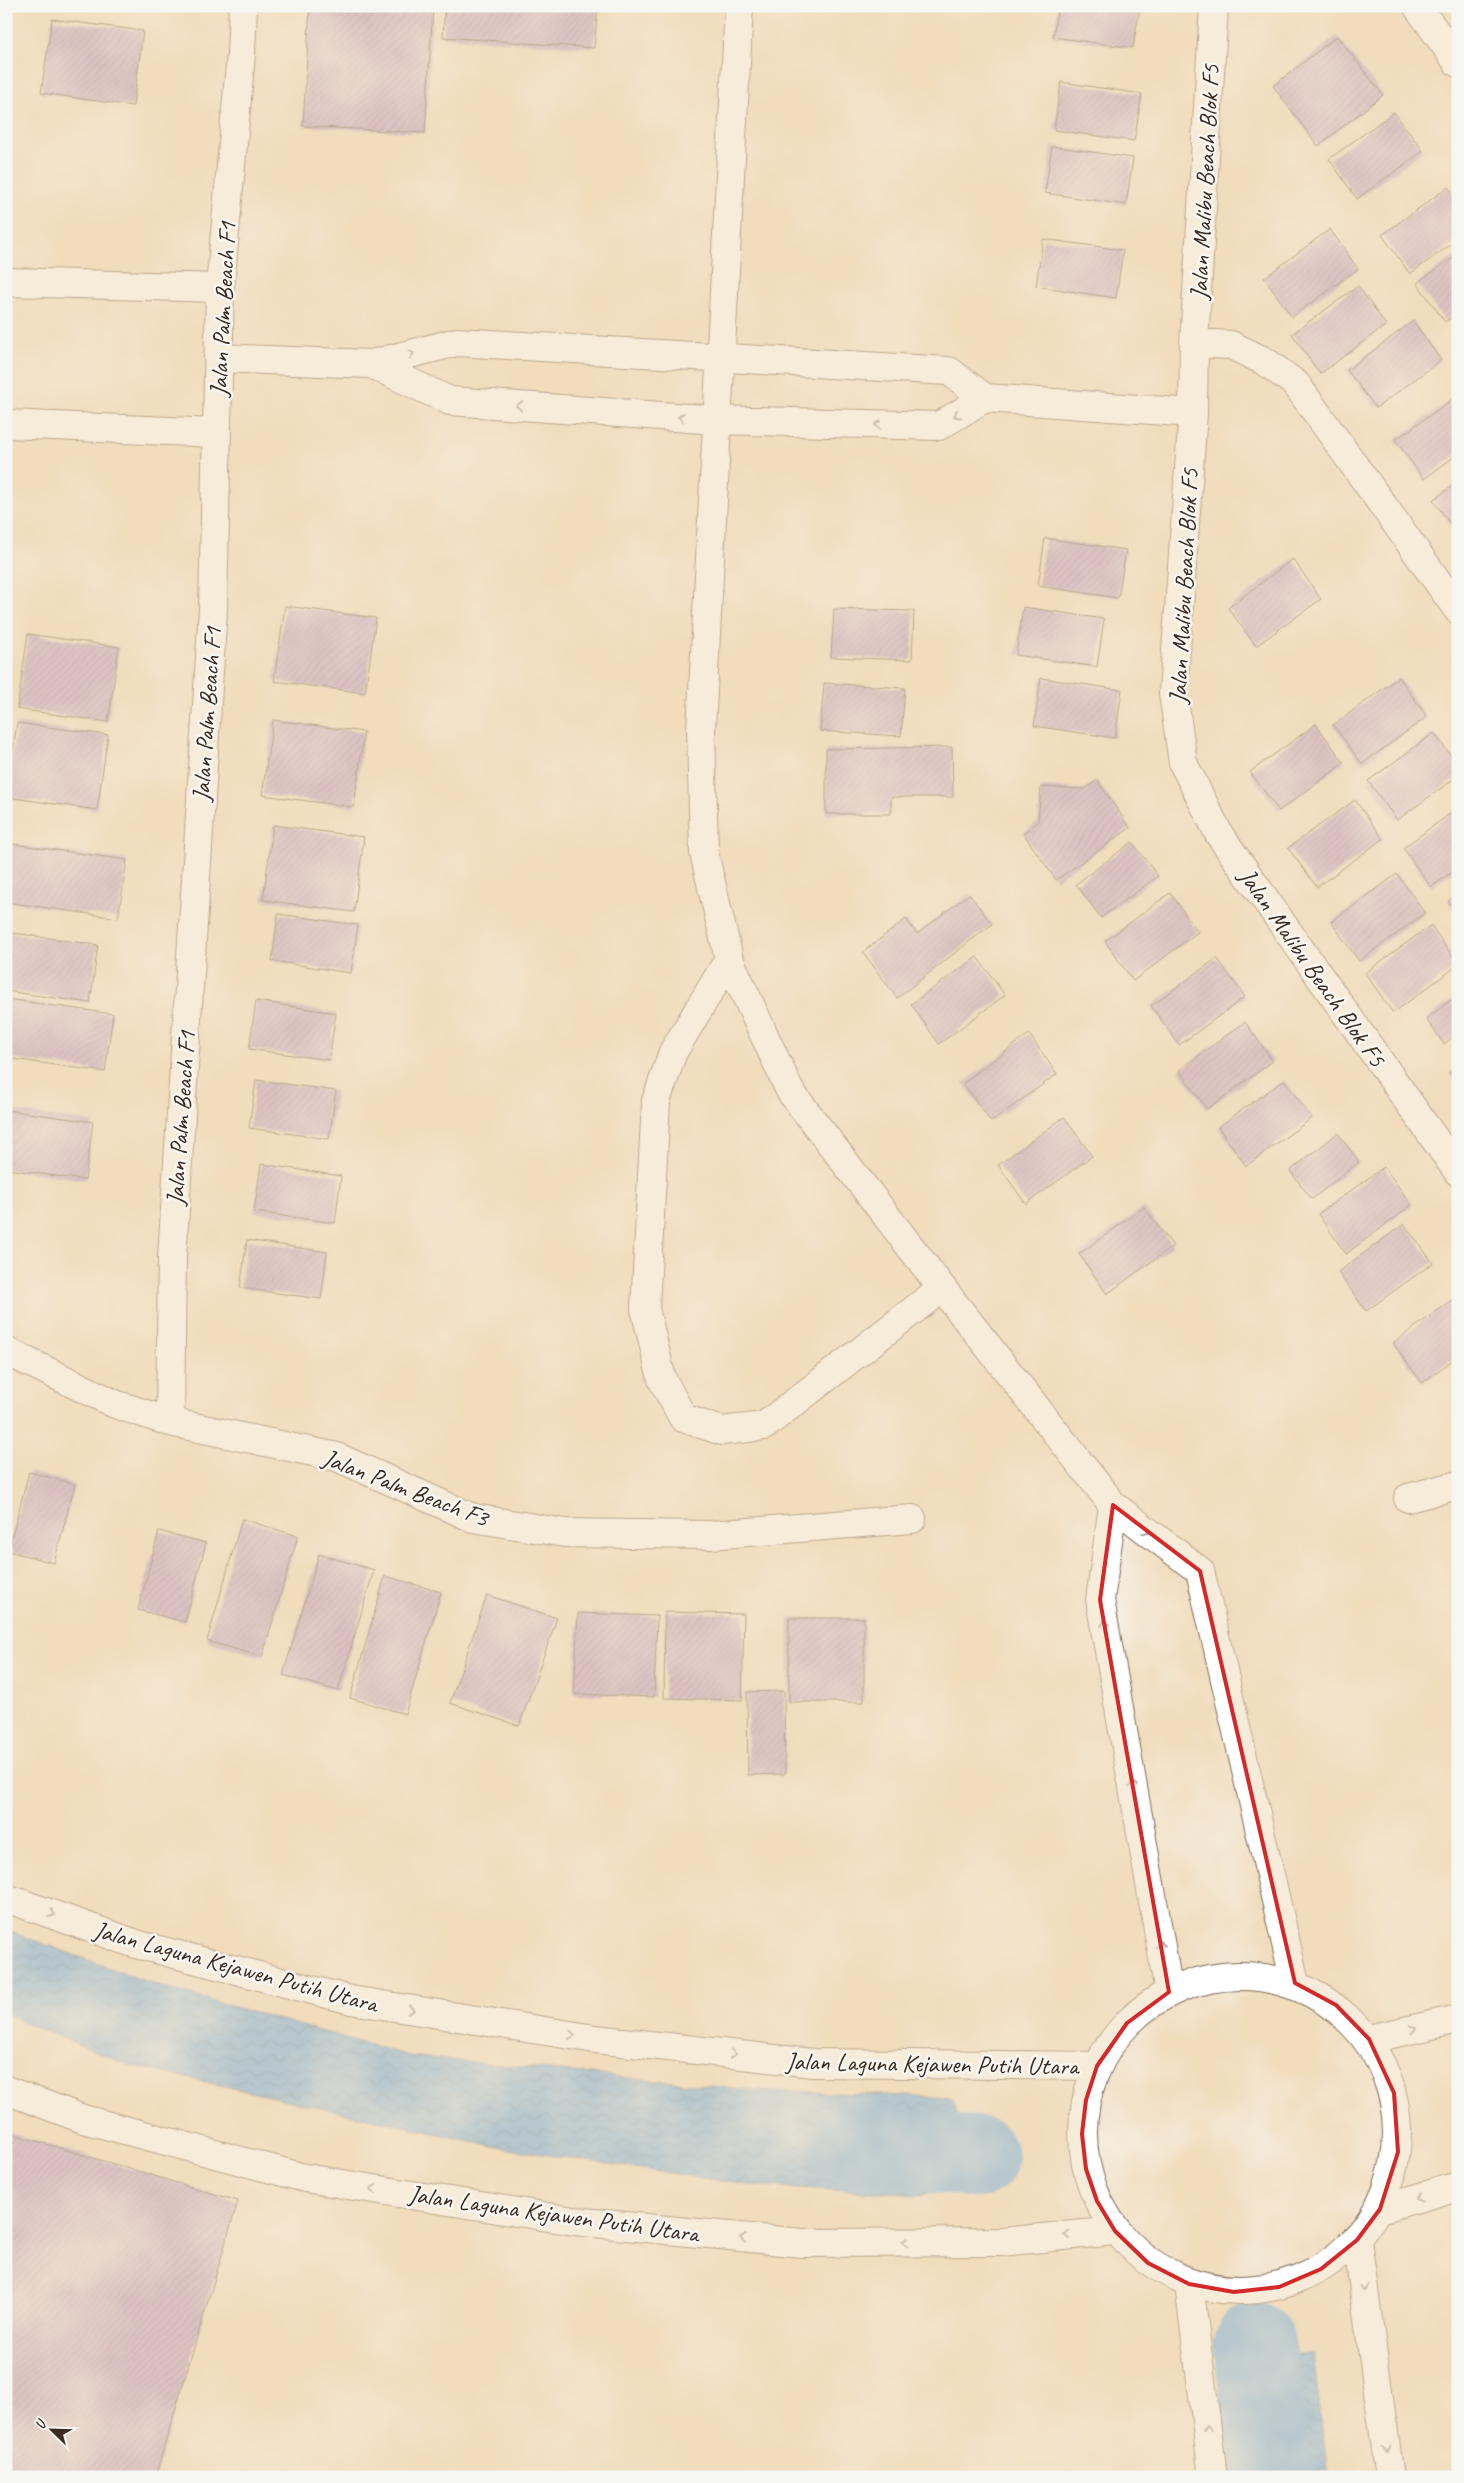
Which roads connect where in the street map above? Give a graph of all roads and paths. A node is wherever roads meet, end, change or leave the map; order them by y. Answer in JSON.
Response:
{"nodes":[{"id":1,"x":243,"y":6,"type":"edge"},
{"id":2,"x":740,"y":6,"type":"edge"},
{"id":3,"x":1214,"y":6,"type":"edge"},
{"id":4,"x":1417,"y":6,"type":"edge"},
{"id":5,"x":1458,"y":63,"type":"edge"},
{"id":6,"x":6,"y":282,"type":"edge"},
{"id":7,"x":220,"y":288,"type":"junction"},
{"id":8,"x":1194,"y":343,"type":"junction"},
{"id":9,"x":720,"y":357,"type":"junction"},
{"id":10,"x":218,"y":358,"type":"junction"},
{"id":11,"x":371,"y":364,"type":"junction"},
{"id":12,"x":985,"y":398,"type":"junction"},
{"id":13,"x":1193,"y":413,"type":"junction"},
{"id":14,"x":717,"y":420,"type":"junction"},
{"id":15,"x":6,"y":424,"type":"edge"},
{"id":16,"x":216,"y":433,"type":"junction"},
{"id":17,"x":1458,"y":610,"type":"edge"},
{"id":18,"x":729,"y":960,"type":"junction"},
{"id":19,"x":1458,"y":1172,"type":"edge"},
{"id":20,"x":942,"y":1288,"type":"junction"},
{"id":21,"x":6,"y":1351,"type":"edge"},
{"id":22,"x":170,"y":1422,"type":"junction"},
{"id":23,"x":1458,"y":1485,"type":"edge"},
{"id":24,"x":1408,"y":1498,"type":"dead end"},
{"id":25,"x":1113,"y":1505,"type":"junction"},
{"id":26,"x":912,"y":1519,"type":"dead end"},
{"id":27,"x":6,"y":1898,"type":"edge"},
{"id":28,"x":1294,"y":1983,"type":"junction"},
{"id":29,"x":1169,"y":1992,"type":"junction"},
{"id":30,"x":1458,"y":2019,"type":"edge"},
{"id":31,"x":1368,"y":2039,"type":"junction"},
{"id":32,"x":1097,"y":2066,"type":"junction"},
{"id":33,"x":6,"y":2090,"type":"edge"},
{"id":34,"x":1458,"y":2186,"type":"edge"},
{"id":35,"x":1380,"y":2209,"type":"junction"},
{"id":36,"x":1116,"y":2231,"type":"junction"},
{"id":37,"x":1357,"y":2240,"type":"junction"},
{"id":38,"x":1189,"y":2284,"type":"junction"},
{"id":39,"x":1213,"y":2477,"type":"edge"},
{"id":40,"x":1390,"y":2477,"type":"edge"}],
"edges":[{"from":1,"to":7,"type":"street","name":"Jalan Palm Beach F1"},
{"from":2,"to":9,"type":"street"},
{"from":3,"to":8,"type":"street","name":"Jalan Malibu Beach Blok F5"},
{"from":4,"to":5,"type":"street"},
{"from":6,"to":7,"type":"street"},
{"from":7,"to":10,"type":"street","name":"Jalan Palm Beach F1"},
{"from":8,"to":13,"type":"street","name":"Jalan Malibu Beach Blok F5"},
{"from":8,"to":17,"type":"street"},
{"from":11,"to":9,"type":"street","one_way":true},
{"from":9,"to":12,"type":"street"},
{"from":9,"to":14,"type":"street"},
{"from":10,"to":11,"type":"street"},
{"from":10,"to":16,"type":"street","name":"Jalan Palm Beach F1"},
{"from":14,"to":11,"type":"street","one_way":true},
{"from":12,"to":13,"type":"street"},
{"from":12,"to":14,"type":"street","one_way":true},
{"from":13,"to":19,"type":"street","name":"Jalan Malibu Beach Blok F5"},
{"from":14,"to":18,"type":"street"},
{"from":15,"to":16,"type":"street"},
{"from":16,"to":22,"type":"street","name":"Jalan Palm Beach F1"},
{"from":18,"to":20,"type":"street"},
{"from":18,"to":20,"type":"street"},
{"from":20,"to":25,"type":"street"},
{"from":21,"to":22,"type":"street","name":"Jalan Palm Beach F3"},
{"from":22,"to":26,"type":"street","name":"Jalan Palm Beach F3"},
{"from":23,"to":24,"type":"street"},
{"from":25,"to":28,"type":"street","one_way":true},
{"from":29,"to":25,"type":"street","one_way":true},
{"from":27,"to":32,"type":"street","name":"Jalan Laguna Kejawen Putih Utara","one_way":true},
{"from":28,"to":29,"type":"street"},
{"from":28,"to":31,"type":"street"},
{"from":29,"to":32,"type":"street"},
{"from":31,"to":30,"type":"street","one_way":true},
{"from":31,"to":35,"type":"street"},
{"from":32,"to":36,"type":"street"},
{"from":36,"to":33,"type":"street","name":"Jalan Laguna Kejawen Putih Utara","one_way":true},
{"from":34,"to":35,"type":"street","one_way":true},
{"from":35,"to":37,"type":"street"},
{"from":36,"to":38,"type":"street"},
{"from":37,"to":38,"type":"street"},
{"from":37,"to":40,"type":"street","one_way":true},
{"from":39,"to":38,"type":"street","one_way":true}]}
